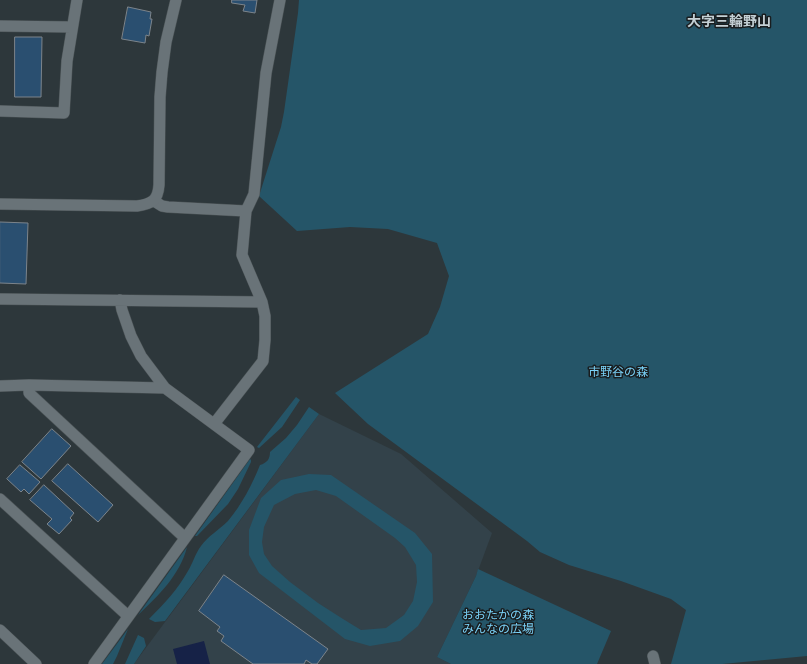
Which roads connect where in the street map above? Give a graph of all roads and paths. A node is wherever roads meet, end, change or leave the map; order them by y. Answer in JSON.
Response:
{"nodes":[{"id":1,"x":77,"y":0,"type":"edge"},
{"id":2,"x":176,"y":0,"type":"edge"},
{"id":3,"x":280,"y":0,"type":"edge"},
{"id":4,"x":0,"y":26,"type":"edge"},
{"id":5,"x":72,"y":27,"type":"junction"},
{"id":6,"x":0,"y":110,"type":"edge"},
{"id":7,"x":154,"y":201,"type":"junction"},
{"id":8,"x":0,"y":204,"type":"edge"},
{"id":9,"x":246,"y":211,"type":"junction"},
{"id":10,"x":0,"y":299,"type":"edge"},
{"id":11,"x":120,"y":300,"type":"junction"},
{"id":12,"x":262,"y":302,"type":"junction"},
{"id":13,"x":29,"y":385,"type":"junction"},
{"id":14,"x":0,"y":386,"type":"edge"},
{"id":15,"x":166,"y":388,"type":"junction"},
{"id":16,"x":214,"y":424,"type":"junction"},
{"id":17,"x":0,"y":499,"type":"edge"},
{"id":18,"x":185,"y":538,"type":"junction"},
{"id":19,"x":128,"y":616,"type":"junction"},
{"id":20,"x":0,"y":630,"type":"edge"},
{"id":21,"x":36,"y":664,"type":"edge"},
{"id":22,"x":94,"y":664,"type":"edge"}],
"edges":[{"from":1,"to":5,"type":"street"},
{"from":2,"to":7,"type":"street"},
{"from":3,"to":9,"type":"street"},
{"from":4,"to":5,"type":"street"},
{"from":5,"to":6,"type":"street"},
{"from":7,"to":8,"type":"street"},
{"from":7,"to":9,"type":"street"},
{"from":9,"to":12,"type":"street"},
{"from":10,"to":11,"type":"street"},
{"from":11,"to":12,"type":"street"},
{"from":11,"to":15,"type":"street"},
{"from":12,"to":16,"type":"street"},
{"from":13,"to":14,"type":"street"},
{"from":13,"to":15,"type":"street"},
{"from":13,"to":18,"type":"street"},
{"from":15,"to":16,"type":"street"},
{"from":16,"to":18,"type":"street"},
{"from":17,"to":19,"type":"street"},
{"from":18,"to":19,"type":"street"},
{"from":19,"to":22,"type":"street"},
{"from":20,"to":21,"type":"street"}]}
